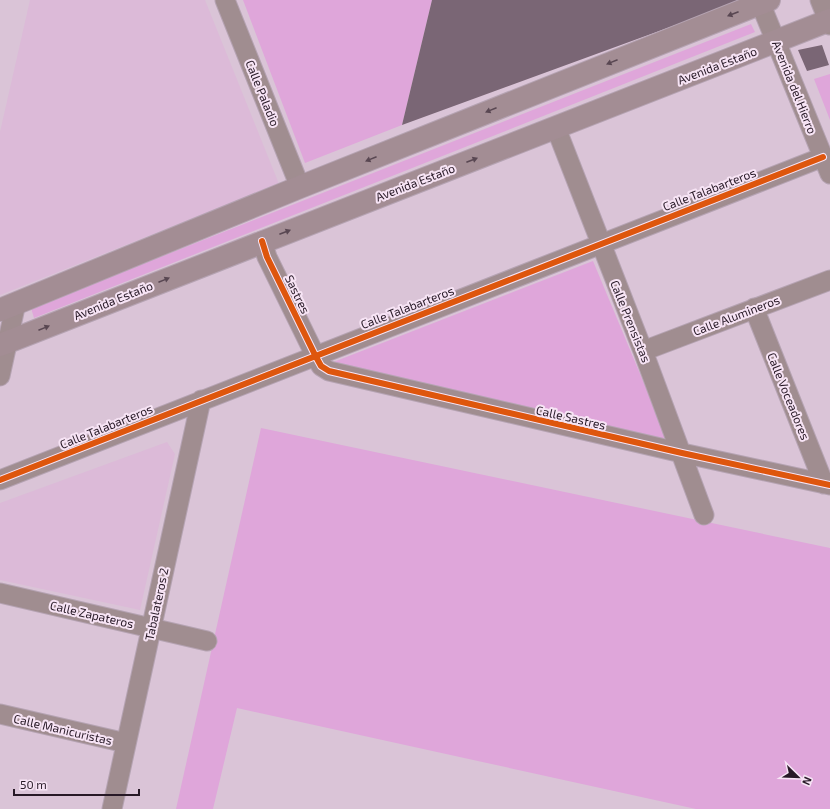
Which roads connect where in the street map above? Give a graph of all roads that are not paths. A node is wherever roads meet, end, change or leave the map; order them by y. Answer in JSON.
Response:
{"nodes":[{"id":1,"x":225,"y":0,"type":"edge"},
{"id":2,"x":820,"y":0,"type":"edge"},
{"id":3,"x":763,"y":1,"type":"edge"},
{"id":4,"x":829,"y":22,"type":"edge"},
{"id":5,"x":777,"y":41,"type":"junction"},
{"id":6,"x":556,"y":128,"type":"junction"},
{"id":7,"x":827,"y":166,"type":"edge"},
{"id":8,"x":300,"y":187,"type":"junction"},
{"id":9,"x":262,"y":241,"type":"junction"},
{"id":10,"x":600,"y":243,"type":"junction"},
{"id":11,"x":830,"y":280,"type":"edge"},
{"id":12,"x":8,"y":306,"type":"edge"},
{"id":13,"x":754,"y":308,"type":"junction"},
{"id":14,"x":4,"y":344,"type":"edge"},
{"id":15,"x":643,"y":351,"type":"junction"},
{"id":16,"x":315,"y":355,"type":"junction"},
{"id":17,"x":0,"y":376,"type":"edge"},
{"id":18,"x":201,"y":400,"type":"junction"},
{"id":19,"x":682,"y":454,"type":"junction"},
{"id":20,"x":0,"y":480,"type":"edge"},
{"id":21,"x":827,"y":485,"type":"edge"},
{"id":22,"x":704,"y":515,"type":"dead end"},
{"id":23,"x":0,"y":594,"type":"edge"},
{"id":24,"x":151,"y":628,"type":"junction"},
{"id":25,"x":207,"y":641,"type":"dead end"},
{"id":26,"x":0,"y":714,"type":"edge"},
{"id":27,"x":126,"y":743,"type":"junction"},
{"id":28,"x":112,"y":809,"type":"edge"}],
"edges":[{"from":1,"to":8,"type":"street","name":"Calle Paladio"},
{"from":2,"to":4,"type":"street"},
{"from":3,"to":5,"type":"street","name":"Avenida del Hierro"},
{"from":3,"to":8,"type":"main road","one_way":true},
{"from":4,"to":5,"type":"main road","name":"Avenida Estaño"},
{"from":5,"to":6,"type":"main road","name":"Avenida Estaño"},
{"from":5,"to":7,"type":"street","name":"Avenida del Hierro"},
{"from":9,"to":6,"type":"main road","name":"Avenida Estaño","one_way":true},
{"from":6,"to":10,"type":"street","name":"Calle Prensistas"},
{"from":7,"to":10,"type":"street","name":"Calle Talabarteros"},
{"from":8,"to":12,"type":"main road"},
{"from":14,"to":9,"type":"main road","name":"Avenida Estaño","one_way":true},
{"from":9,"to":16,"type":"street","name":"Sastres"},
{"from":10,"to":15,"type":"street","name":"Calle Prensistas"},
{"from":10,"to":16,"type":"street","name":"Calle Talabarteros"},
{"from":11,"to":13,"type":"street","name":"Calle Alumineros"},
{"from":12,"to":14,"type":"street"},
{"from":13,"to":15,"type":"street","name":"Calle Alumineros"},
{"from":13,"to":21,"type":"street","name":"Calle Voceadores"},
{"from":14,"to":17,"type":"street"},
{"from":15,"to":19,"type":"street","name":"Calle Prensistas"},
{"from":16,"to":18,"type":"street","name":"Calle Talabarteros"},
{"from":16,"to":19,"type":"street","name":"Calle Sastres"},
{"from":18,"to":20,"type":"street","name":"Calle Talabarteros"},
{"from":18,"to":24,"type":"street","name":"Tabalateros 2"},
{"from":19,"to":21,"type":"street","name":"Calle Sastres"},
{"from":19,"to":22,"type":"street","name":"Calle Prensistas"},
{"from":23,"to":24,"type":"street","name":"Calle Zapateros"},
{"from":24,"to":25,"type":"street","name":"Calle Zapateros"},
{"from":24,"to":27,"type":"street","name":"Tabalateros 2"},
{"from":26,"to":27,"type":"street","name":"Calle Manicuristas"},
{"from":27,"to":28,"type":"street","name":"Tabalateros 2"}]}
